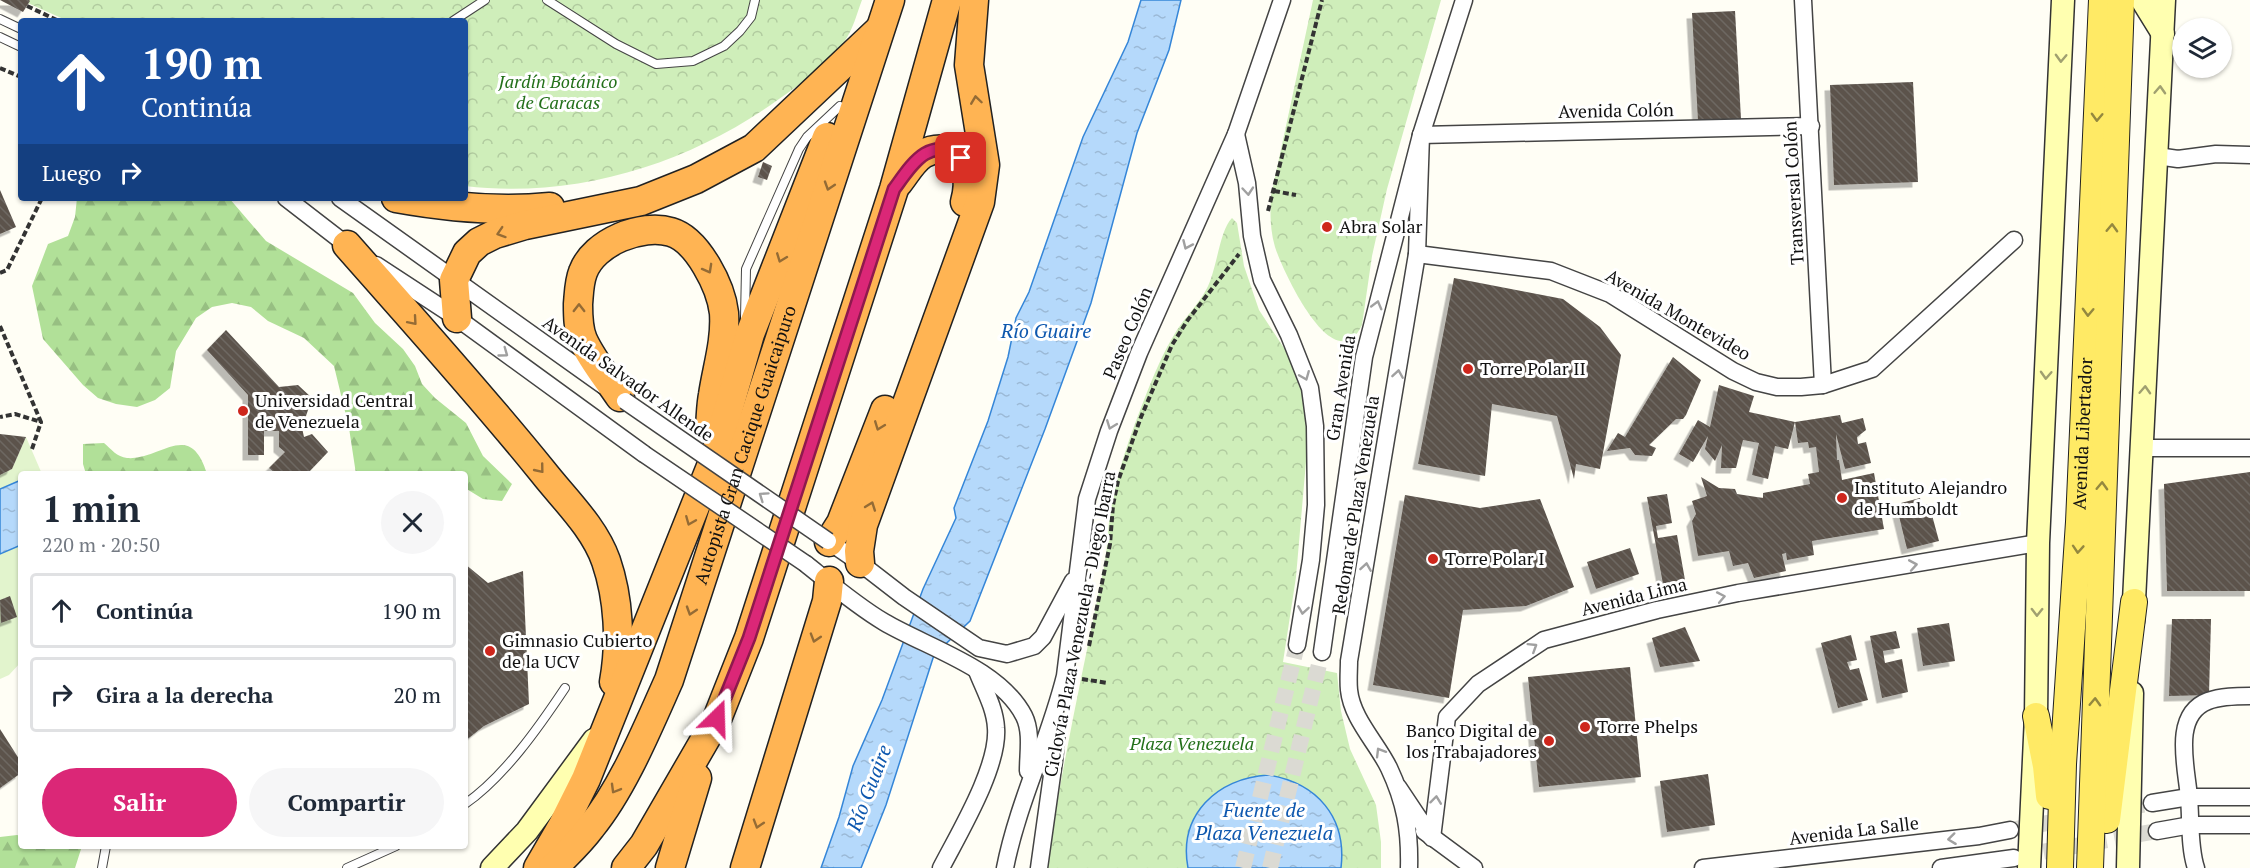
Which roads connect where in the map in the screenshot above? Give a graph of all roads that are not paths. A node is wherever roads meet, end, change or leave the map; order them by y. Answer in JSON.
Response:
{"nodes":[{"id":1,"x":485,"y":0,"type":"edge"},
{"id":2,"x":547,"y":0,"type":"edge"},
{"id":3,"x":755,"y":0,"type":"edge"},
{"id":4,"x":890,"y":0,"type":"edge"},
{"id":5,"x":947,"y":0,"type":"edge"},
{"id":6,"x":974,"y":0,"type":"edge"},
{"id":7,"x":1282,"y":0,"type":"edge"},
{"id":8,"x":1464,"y":0,"type":"edge"},
{"id":9,"x":1803,"y":0,"type":"edge"},
{"id":10,"x":2063,"y":0,"type":"edge"},
{"id":11,"x":2102,"y":0,"type":"edge"},
{"id":12,"x":2121,"y":0,"type":"edge"},
{"id":13,"x":2142,"y":0,"type":"edge"},
{"id":14,"x":2164,"y":0,"type":"edge"},
{"id":15,"x":458,"y":18,"type":"edge"},
{"id":16,"x":0,"y":19,"type":"edge"},
{"id":17,"x":18,"y":28,"type":"edge"},
{"id":18,"x":880,"y":30,"type":"junction"},
{"id":19,"x":2163,"y":34,"type":"junction"},
{"id":20,"x":0,"y":37,"type":"edge"},
{"id":21,"x":18,"y":46,"type":"edge"},
{"id":22,"x":2109,"y":58,"type":"junction"},
{"id":23,"x":800,"y":106,"type":"junction"},
{"id":24,"x":1811,"y":126,"type":"junction"},
{"id":25,"x":1236,"y":134,"type":"junction"},
{"id":26,"x":1421,"y":135,"type":"junction"},
{"id":27,"x":2250,"y":155,"type":"edge"},
{"id":28,"x":2157,"y":156,"type":"junction"},
{"id":29,"x":894,"y":189,"type":"junction"},
{"id":30,"x":290,"y":201,"type":"edge"},
{"id":31,"x":344,"y":201,"type":"edge"},
{"id":32,"x":414,"y":201,"type":"edge"},
{"id":33,"x":2014,"y":240,"type":"dead end"},
{"id":34,"x":347,"y":245,"type":"junction"},
{"id":35,"x":1418,"y":254,"type":"junction"},
{"id":36,"x":454,"y":280,"type":"junction"},
{"id":37,"x":457,"y":318,"type":"junction"},
{"id":38,"x":1823,"y":385,"type":"junction"},
{"id":39,"x":622,"y":399,"type":"junction"},
{"id":40,"x":2142,"y":448,"type":"junction"},
{"id":41,"x":2250,"y":448,"type":"edge"},
{"id":42,"x":714,"y":459,"type":"junction"},
{"id":43,"x":829,"y":542,"type":"junction"},
{"id":44,"x":2038,"y":543,"type":"junction"},
{"id":45,"x":860,"y":563,"type":"junction"},
{"id":46,"x":1080,"y":567,"type":"junction"},
{"id":47,"x":817,"y":573,"type":"junction"},
{"id":48,"x":2134,"y":602,"type":"junction"},
{"id":49,"x":1297,"y":645,"type":"tunnel mouth"},
{"id":50,"x":1322,"y":652,"type":"tunnel mouth"},
{"id":51,"x":977,"y":671,"type":"junction"},
{"id":52,"x":565,"y":688,"type":"dead end"},
{"id":53,"x":1060,"y":695,"type":"junction"},
{"id":54,"x":2250,"y":696,"type":"edge"},
{"id":55,"x":2036,"y":716,"type":"junction"},
{"id":56,"x":717,"y":718,"type":"junction"},
{"id":57,"x":608,"y":722,"type":"junction"},
{"id":58,"x":1028,"y":785,"type":"junction"},
{"id":59,"x":1398,"y":787,"type":"junction"},
{"id":60,"x":2189,"y":796,"type":"junction"},
{"id":61,"x":2250,"y":797,"type":"edge"},
{"id":62,"x":468,"y":802,"type":"edge"},
{"id":63,"x":2152,"y":803,"type":"tunnel mouth"},
{"id":64,"x":1407,"y":815,"type":"junction"},
{"id":65,"x":2191,"y":825,"type":"junction"},
{"id":66,"x":2250,"y":825,"type":"edge"},
{"id":67,"x":2010,"y":830,"type":"tunnel mouth"},
{"id":68,"x":2157,"y":831,"type":"tunnel mouth"},
{"id":69,"x":1432,"y":838,"type":"junction"},
{"id":70,"x":105,"y":849,"type":"edge"},
{"id":71,"x":389,"y":849,"type":"edge"},
{"id":72,"x":2021,"y":863,"type":"edge"},
{"id":73,"x":102,"y":868,"type":"edge"},
{"id":74,"x":347,"y":868,"type":"edge"},
{"id":75,"x":492,"y":868,"type":"edge"},
{"id":76,"x":538,"y":868,"type":"edge"},
{"id":77,"x":554,"y":868,"type":"edge"},
{"id":78,"x":626,"y":868,"type":"edge"},
{"id":79,"x":670,"y":868,"type":"edge"},
{"id":80,"x":745,"y":868,"type":"edge"},
{"id":81,"x":940,"y":868,"type":"edge"},
{"id":82,"x":1005,"y":868,"type":"edge"},
{"id":83,"x":1039,"y":868,"type":"edge"},
{"id":84,"x":1409,"y":868,"type":"edge"},
{"id":85,"x":1474,"y":868,"type":"edge"},
{"id":86,"x":1703,"y":868,"type":"edge"},
{"id":87,"x":1941,"y":868,"type":"edge"},
{"id":88,"x":2055,"y":868,"type":"edge"},
{"id":89,"x":2060,"y":868,"type":"edge"},
{"id":90,"x":2090,"y":868,"type":"edge"},
{"id":91,"x":2101,"y":868,"type":"edge"},
{"id":92,"x":2128,"y":868,"type":"edge"},
{"id":93,"x":2196,"y":868,"type":"edge"}],
"edges":[{"from":1,"to":15,"type":"lane"},
{"from":2,"to":3,"type":"lane"},
{"from":4,"to":18,"type":"highway","name":"Autopista Gran Cacique Guaicaipuro"},
{"from":5,"to":29,"type":"highway"},
{"from":45,"to":6,"type":"highway","one_way":true},
{"from":7,"to":25,"type":"street","name":"Paseo Colón"},
{"from":8,"to":26,"type":"street"},
{"from":9,"to":24,"type":"street","name":"Transversal Colón"},
{"from":10,"to":44,"type":"main road","one_way":true},
{"from":11,"to":22,"type":"main road","name":"Avenida Libertador"},
{"from":12,"to":22,"type":"main road","name":"Avenida Libertador"},
{"from":13,"to":19,"type":"main road"},
{"from":14,"to":19,"type":"main road"},
{"from":16,"to":17,"type":"lane"},
{"from":18,"to":23,"type":"highway"},
{"from":18,"to":42,"type":"highway","one_way":true},
{"from":18,"to":77,"type":"highway","name":"Autopista Gran Cacique Guaicaipuro","one_way":true},
{"from":28,"to":19,"type":"main road","one_way":true},
{"from":20,"to":21,"type":"lane"},
{"from":22,"to":89,"type":"main road","name":"Avenida Libertador","one_way":true},
{"from":90,"to":22,"type":"main road","name":"Avenida Libertador","one_way":true},
{"from":23,"to":32,"type":"highway"},
{"from":23,"to":36,"type":"highway","one_way":true},
{"from":24,"to":26,"type":"street","name":"Avenida Colón"},
{"from":24,"to":38,"type":"street","name":"Transversal Colón"},
{"from":25,"to":46,"type":"street","name":"Paseo Colón","one_way":true},
{"from":25,"to":49,"type":"street","name":"Gran Avenida","one_way":true},
{"from":26,"to":35,"type":"street","name":"Redoma de Plaza Venezuela"},
{"from":50,"to":26,"type":"street","name":"Gran Avenida","one_way":true},
{"from":27,"to":28,"type":"street"},
{"from":40,"to":28,"type":"main road","one_way":true},
{"from":29,"to":43,"type":"highway","one_way":true},
{"from":29,"to":56,"type":"highway"},
{"from":30,"to":34,"type":"street"},
{"from":31,"to":36,"type":"street","name":"Avenida Salvador Allende"},
{"from":33,"to":38,"type":"street","name":"Avenida Montevideo"},
{"from":34,"to":37,"type":"street"},
{"from":34,"to":57,"type":"highway","one_way":true},
{"from":35,"to":38,"type":"street","name":"Avenida Montevideo"},
{"from":59,"to":35,"type":"street","name":"Redoma de Plaza Venezuela","one_way":true},
{"from":36,"to":37,"type":"highway"},
{"from":36,"to":39,"type":"street","name":"Avenida Salvador Allende"},
{"from":37,"to":47,"type":"street","one_way":true,"bridge":true},
{"from":39,"to":42,"type":"highway","one_way":true},
{"from":43,"to":39,"type":"street","name":"Avenida Salvador Allende","one_way":true,"bridge":true},
{"from":40,"to":41,"type":"street"},
{"from":40,"to":48,"type":"main road"},
{"from":42,"to":57,"type":"highway","one_way":true},
{"from":43,"to":45,"type":"street","name":"Avenida Salvador Allende"},
{"from":44,"to":55,"type":"main road","one_way":true},
{"from":69,"to":44,"type":"street","name":"Avenida Lima","one_way":true},
{"from":45,"to":46,"type":"street","name":"Avenida Salvador Allende"},
{"from":46,"to":53,"type":"street","name":"Paseo Colón"},
{"from":47,"to":51,"type":"street"},
{"from":47,"to":80,"type":"highway","one_way":true},
{"from":48,"to":91,"type":"main road"},
{"from":48,"to":92,"type":"main road"},
{"from":51,"to":58,"type":"street"},
{"from":51,"to":81,"type":"street"},
{"from":52,"to":62,"type":"lane"},
{"from":53,"to":58,"type":"street"},
{"from":53,"to":83,"type":"street"},
{"from":54,"to":60,"type":"street"},
{"from":55,"to":72,"type":"main road"},
{"from":55,"to":88,"type":"main road"},
{"from":56,"to":78,"type":"highway"},
{"from":56,"to":79,"type":"highway"},
{"from":57,"to":75,"type":"main road"},
{"from":57,"to":76,"type":"highway"},
{"from":58,"to":82,"type":"street"},
{"from":59,"to":64,"type":"street","name":"Redoma de Plaza Venezuela"},
{"from":59,"to":69,"type":"street"},
{"from":60,"to":61,"type":"street"},
{"from":60,"to":63,"type":"street"},
{"from":60,"to":65,"type":"street"},
{"from":64,"to":69,"type":"street"},
{"from":64,"to":84,"type":"street","name":"Redoma de Plaza Venezuela"},
{"from":65,"to":66,"type":"street"},
{"from":65,"to":68,"type":"street"},
{"from":65,"to":93,"type":"street"},
{"from":67,"to":86,"type":"street","name":"Avenida La Salle","one_way":true},
{"from":69,"to":85,"type":"street"},
{"from":70,"to":73,"type":"lane"},
{"from":71,"to":74,"type":"lane"},
{"from":72,"to":87,"type":"street"}]}
